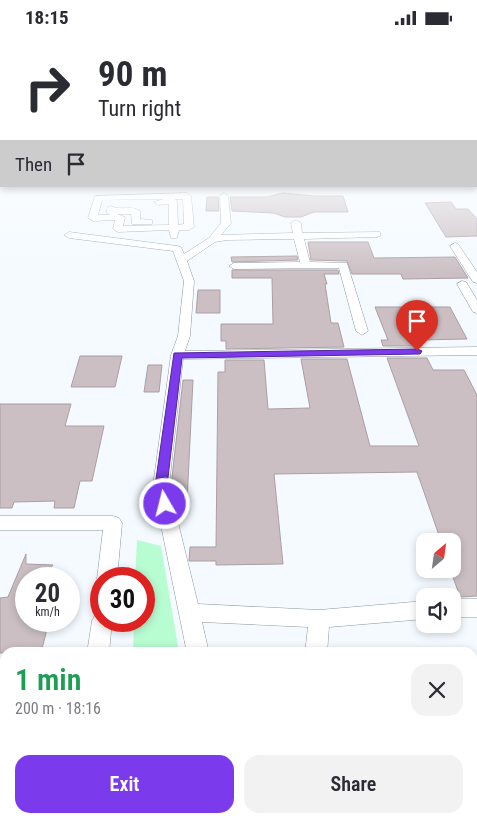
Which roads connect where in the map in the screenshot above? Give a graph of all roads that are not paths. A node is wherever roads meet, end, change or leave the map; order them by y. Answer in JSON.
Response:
{"nodes":[{"id":1,"x":98,"y":201,"type":"edge"},
{"id":2,"x":187,"y":201,"type":"edge"},
{"id":3,"x":224,"y":201,"type":"edge"},
{"id":4,"x":112,"y":203,"type":"junction"},
{"id":5,"x":97,"y":204,"type":"junction"},
{"id":6,"x":296,"y":223,"type":"dead end"},
{"id":7,"x":173,"y":224,"type":"junction"},
{"id":8,"x":377,"y":234,"type":"dead end"},
{"id":9,"x":69,"y":235,"type":"dead end"},
{"id":10,"x":298,"y":236,"type":"junction"},
{"id":11,"x":212,"y":240,"type":"junction"},
{"id":12,"x":455,"y":246,"type":"dead end"},
{"id":13,"x":179,"y":255,"type":"junction"},
{"id":14,"x":306,"y":265,"type":"junction"},
{"id":15,"x":234,"y":266,"type":"dead end"},
{"id":16,"x":477,"y":280,"type":"edge"},
{"id":17,"x":462,"y":284,"type":"dead end"},
{"id":18,"x":473,"y":300,"type":"edge"},
{"id":19,"x":477,"y":310,"type":"edge"},
{"id":20,"x":362,"y":331,"type":"dead end"},
{"id":21,"x":477,"y":351,"type":"edge"},
{"id":22,"x":177,"y":355,"type":"junction"},
{"id":23,"x":0,"y":523,"type":"edge"},
{"id":24,"x":108,"y":567,"type":"edge"},
{"id":25,"x":461,"y":608,"type":"edge"},
{"id":26,"x":477,"y":608,"type":"edge"},
{"id":27,"x":416,"y":611,"type":"edge"},
{"id":28,"x":190,"y":612,"type":"junction"},
{"id":29,"x":319,"y":619,"type":"junction"},
{"id":30,"x":101,"y":632,"type":"edge"},
{"id":31,"x":99,"y":647,"type":"edge"},
{"id":32,"x":197,"y":647,"type":"edge"},
{"id":33,"x":317,"y":647,"type":"edge"}],
"edges":[{"from":1,"to":5,"type":"street"},
{"from":2,"to":7,"type":"street"},
{"from":3,"to":11,"type":"street"},
{"from":4,"to":5,"type":"street"},
{"from":4,"to":7,"type":"street"},
{"from":4,"to":7,"type":"street"},
{"from":5,"to":7,"type":"street"},
{"from":6,"to":10,"type":"street"},
{"from":7,"to":13,"type":"street"},
{"from":8,"to":10,"type":"street"},
{"from":9,"to":13,"type":"street"},
{"from":10,"to":11,"type":"street"},
{"from":10,"to":14,"type":"street"},
{"from":11,"to":13,"type":"street"},
{"from":12,"to":16,"type":"street"},
{"from":13,"to":22,"type":"street"},
{"from":14,"to":15,"type":"street"},
{"from":14,"to":20,"type":"street"},
{"from":17,"to":18,"type":"street"},
{"from":18,"to":19,"type":"street"},
{"from":21,"to":22,"type":"street"},
{"from":22,"to":28,"type":"street"},
{"from":23,"to":24,"type":"street"},
{"from":25,"to":26,"type":"street"},
{"from":27,"to":29,"type":"street"},
{"from":28,"to":29,"type":"street"},
{"from":28,"to":32,"type":"street"},
{"from":29,"to":33,"type":"street"},
{"from":30,"to":31,"type":"street"}]}
